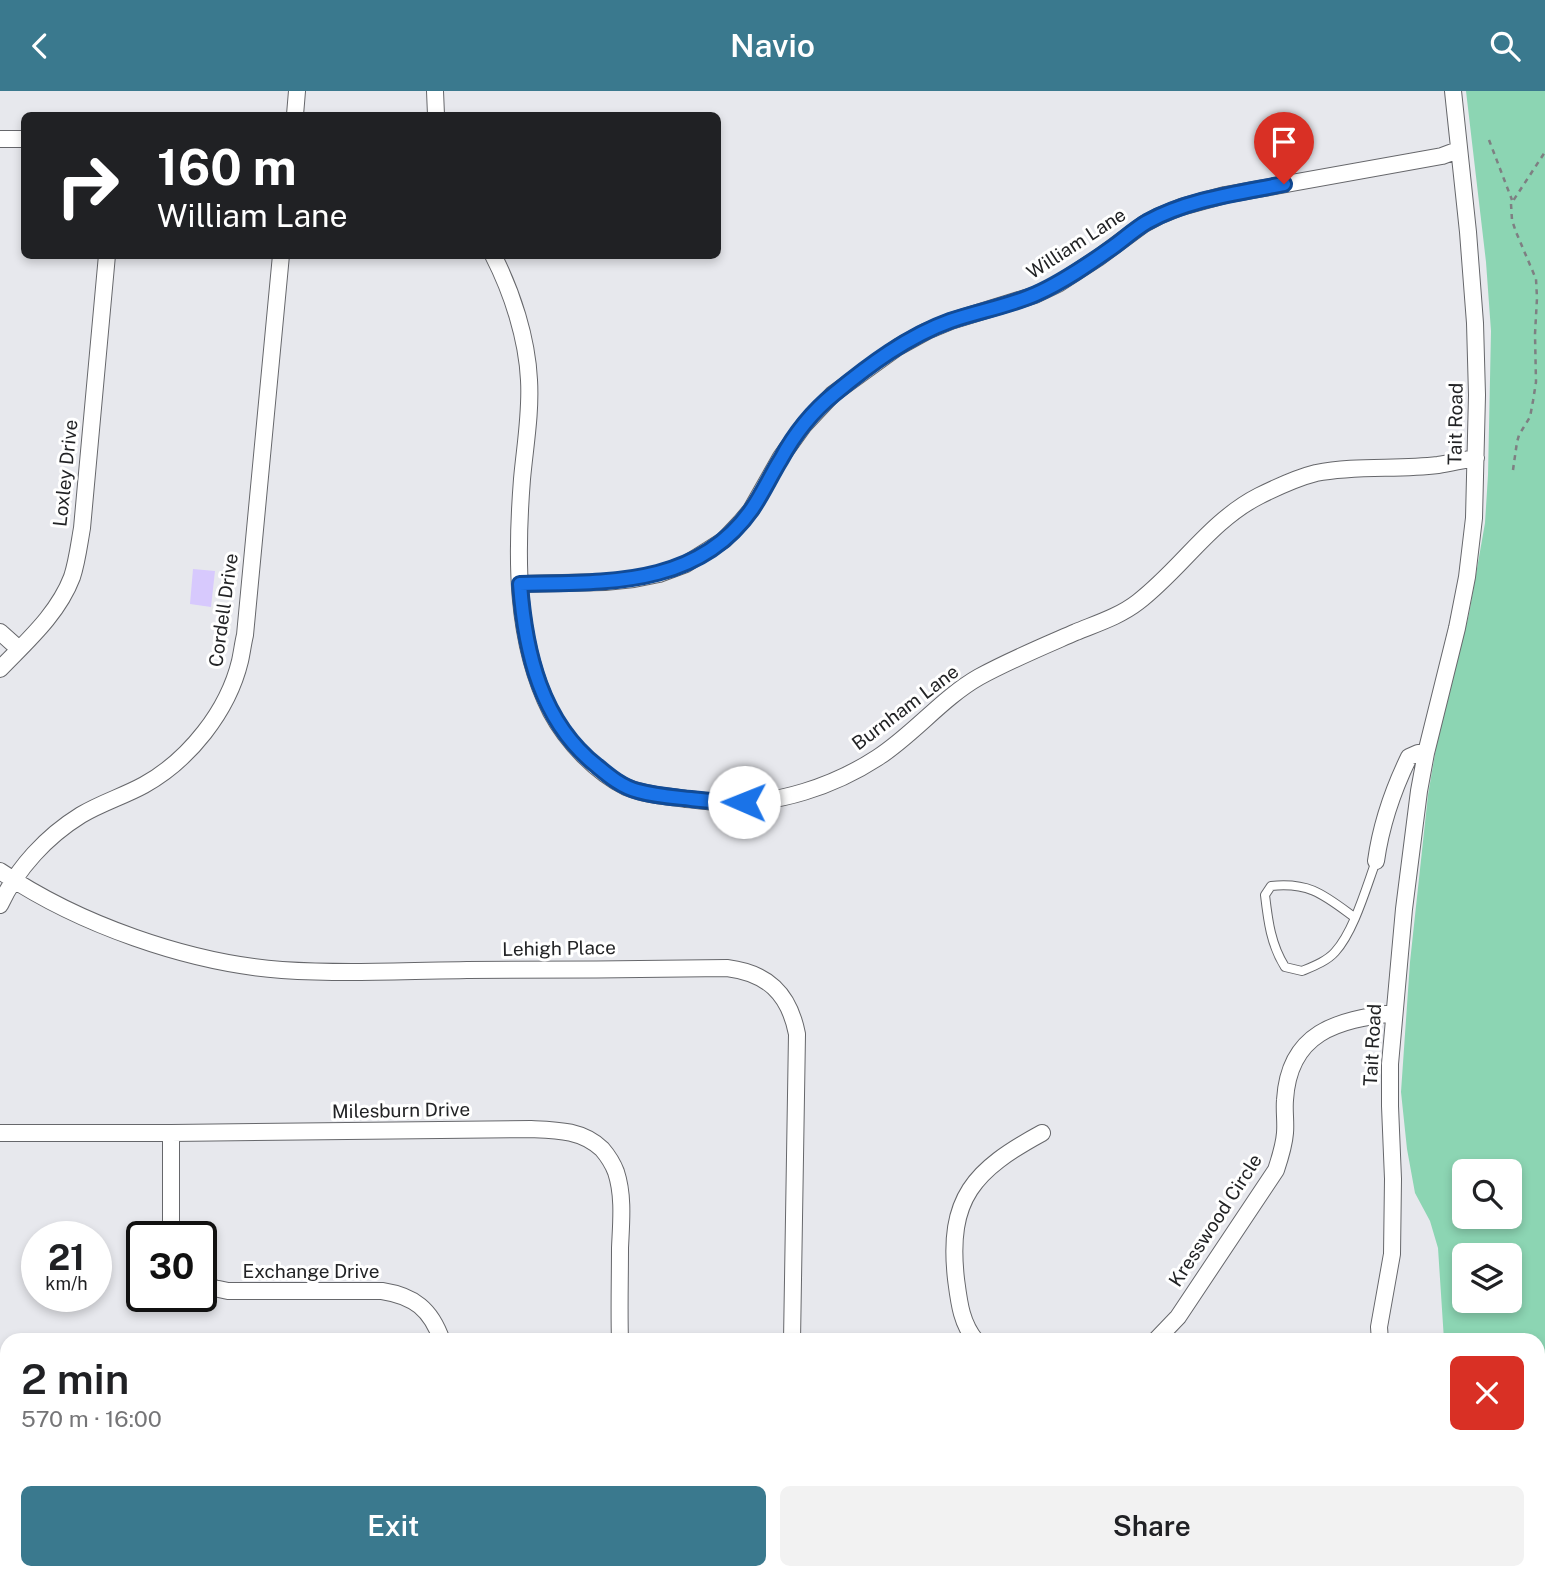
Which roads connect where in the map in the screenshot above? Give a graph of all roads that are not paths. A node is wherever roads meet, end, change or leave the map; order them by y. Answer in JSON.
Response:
{"nodes":[{"id":1,"x":297,"y":91,"type":"edge"},
{"id":2,"x":435,"y":91,"type":"edge"},
{"id":3,"x":1453,"y":91,"type":"edge"},
{"id":4,"x":295,"y":112,"type":"edge"},
{"id":5,"x":436,"y":112,"type":"edge"},
{"id":6,"x":0,"y":139,"type":"edge"},
{"id":7,"x":21,"y":139,"type":"edge"},
{"id":8,"x":1458,"y":150,"type":"junction"},
{"id":9,"x":107,"y":259,"type":"edge"},
{"id":10,"x":281,"y":259,"type":"edge"},
{"id":11,"x":495,"y":259,"type":"edge"},
{"id":12,"x":1476,"y":458,"type":"junction"},
{"id":13,"x":520,"y":584,"type":"junction"},
{"id":14,"x":0,"y":632,"type":"edge"},
{"id":15,"x":19,"y":649,"type":"junction"},
{"id":16,"x":0,"y":669,"type":"edge"},
{"id":17,"x":1426,"y":753,"type":"junction"},
{"id":18,"x":1376,"y":861,"type":"joint"},
{"id":19,"x":7,"y":875,"type":"edge"},
{"id":20,"x":0,"y":905,"type":"edge"},
{"id":21,"x":1354,"y":916,"type":"junction"},
{"id":22,"x":1394,"y":1013,"type":"junction"},
{"id":23,"x":0,"y":1133,"type":"edge"},
{"id":24,"x":172,"y":1133,"type":"junction"},
{"id":25,"x":1042,"y":1133,"type":"dead end"},
{"id":26,"x":171,"y":1221,"type":"edge"},
{"id":27,"x":217,"y":1289,"type":"edge"},
{"id":28,"x":439,"y":1333,"type":"edge"},
{"id":29,"x":620,"y":1333,"type":"edge"},
{"id":30,"x":792,"y":1333,"type":"edge"},
{"id":31,"x":971,"y":1333,"type":"edge"},
{"id":32,"x":1163,"y":1333,"type":"edge"},
{"id":33,"x":1379,"y":1333,"type":"edge"}],
"edges":[{"from":1,"to":4,"type":"street"},
{"from":2,"to":5,"type":"street"},
{"from":3,"to":8,"type":"street","name":"Tait Road"},
{"from":6,"to":7,"type":"street"},
{"from":8,"to":12,"type":"street","name":"Tait Road"},
{"from":8,"to":13,"type":"street","name":"William Lane"},
{"from":9,"to":15,"type":"street","name":"Loxley Drive"},
{"from":10,"to":19,"type":"street","name":"Cordell Drive"},
{"from":11,"to":13,"type":"street","name":"Burnham Lane"},
{"from":12,"to":13,"type":"street","name":"Burnham Lane"},
{"from":12,"to":17,"type":"street","name":"Tait Road"},
{"from":14,"to":15,"type":"street"},
{"from":15,"to":16,"type":"street","name":"Loxley Drive"},
{"from":17,"to":18,"type":"street"},
{"from":17,"to":22,"type":"street","name":"Tait Road"},
{"from":18,"to":21,"type":"lane"},
{"from":19,"to":20,"type":"street","name":"Cordell Drive"},
{"from":19,"to":30,"type":"street","name":"Lehigh Place"},
{"from":21,"to":21,"type":"lane"},
{"from":22,"to":32,"type":"street","name":"Kresswood Circle"},
{"from":22,"to":33,"type":"street","name":"Tait Road"},
{"from":23,"to":24,"type":"street","name":"Milesburn Drive"},
{"from":24,"to":26,"type":"street"},
{"from":24,"to":29,"type":"street","name":"Milesburn Drive"},
{"from":25,"to":31,"type":"street"},
{"from":27,"to":28,"type":"street","name":"Exchange Drive"}]}
